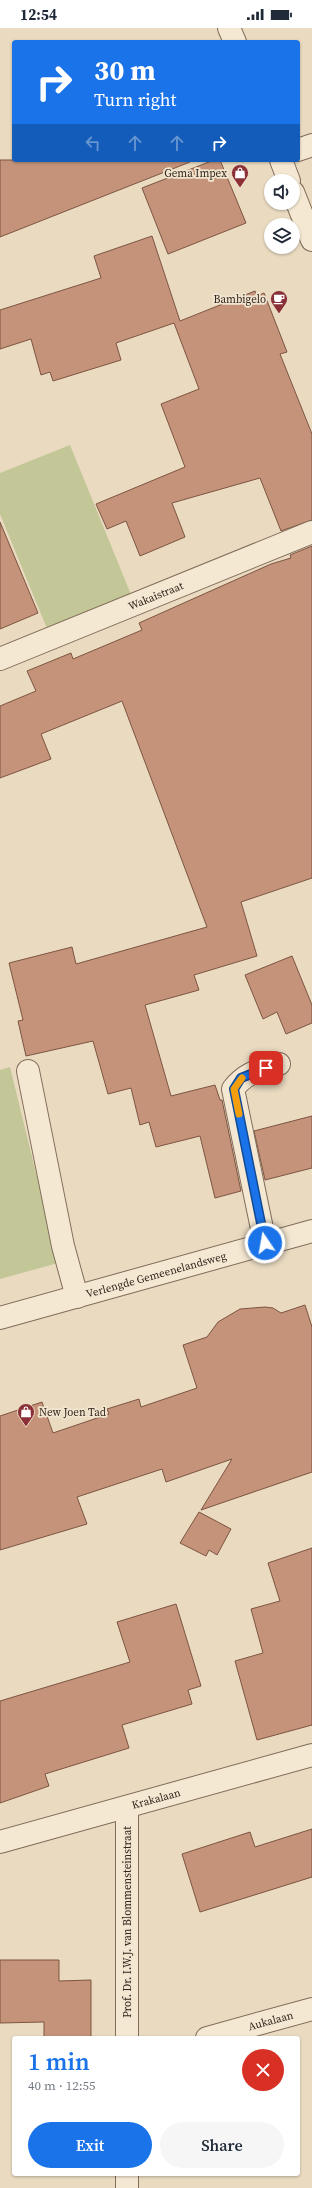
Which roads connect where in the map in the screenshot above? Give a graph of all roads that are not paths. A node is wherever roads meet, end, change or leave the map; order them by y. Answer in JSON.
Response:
{"nodes":[{"id":1,"x":229,"y":28,"type":"edge"},
{"id":2,"x":234,"y":40,"type":"edge"},
{"id":3,"x":312,"y":145,"type":"edge"},
{"id":4,"x":300,"y":149,"type":"edge"},
{"id":5,"x":282,"y":162,"type":"edge"},
{"id":6,"x":286,"y":174,"type":"edge"},
{"id":7,"x":300,"y":210,"type":"edge"},
{"id":8,"x":312,"y":240,"type":"edge"},
{"id":9,"x":312,"y":532,"type":"edge"},
{"id":10,"x":0,"y":659,"type":"edge"},
{"id":11,"x":280,"y":1064,"type":"dead end"},
{"id":12,"x":28,"y":1071,"type":"dead end"},
{"id":13,"x":312,"y":1231,"type":"edge"},
{"id":14,"x":265,"y":1243,"type":"junction"},
{"id":15,"x":76,"y":1297,"type":"junction"},
{"id":16,"x":0,"y":1318,"type":"edge"},
{"id":17,"x":312,"y":1755,"type":"edge"},
{"id":18,"x":127,"y":1807,"type":"junction"},
{"id":19,"x":0,"y":1842,"type":"edge"},
{"id":20,"x":312,"y":2009,"type":"edge"},
{"id":21,"x":127,"y":2036,"type":"edge"},
{"id":22,"x":214,"y":2036,"type":"edge"},
{"id":23,"x":127,"y":2176,"type":"edge"},
{"id":24,"x":127,"y":2188,"type":"edge"}],
"edges":[{"from":1,"to":2,"type":"street"},
{"from":3,"to":4,"type":"street"},
{"from":5,"to":6,"type":"street"},
{"from":7,"to":8,"type":"street"},
{"from":9,"to":10,"type":"street","name":"Wakaistraat"},
{"from":11,"to":14,"type":"street"},
{"from":12,"to":15,"type":"street"},
{"from":13,"to":14,"type":"street","name":"Verlengde Gemeenelandsweg"},
{"from":14,"to":15,"type":"street","name":"Verlengde Gemeenelandsweg"},
{"from":15,"to":16,"type":"street","name":"Verlengde Gemeenelandsweg"},
{"from":17,"to":18,"type":"street","name":"Krakalaan"},
{"from":18,"to":19,"type":"street","name":"Krakalaan"},
{"from":18,"to":21,"type":"street","name":"Prof. Dr. I.W.J. van Blommensteinstraat"},
{"from":20,"to":22,"type":"street","name":"Aukalaan"},
{"from":23,"to":24,"type":"street"}]}
